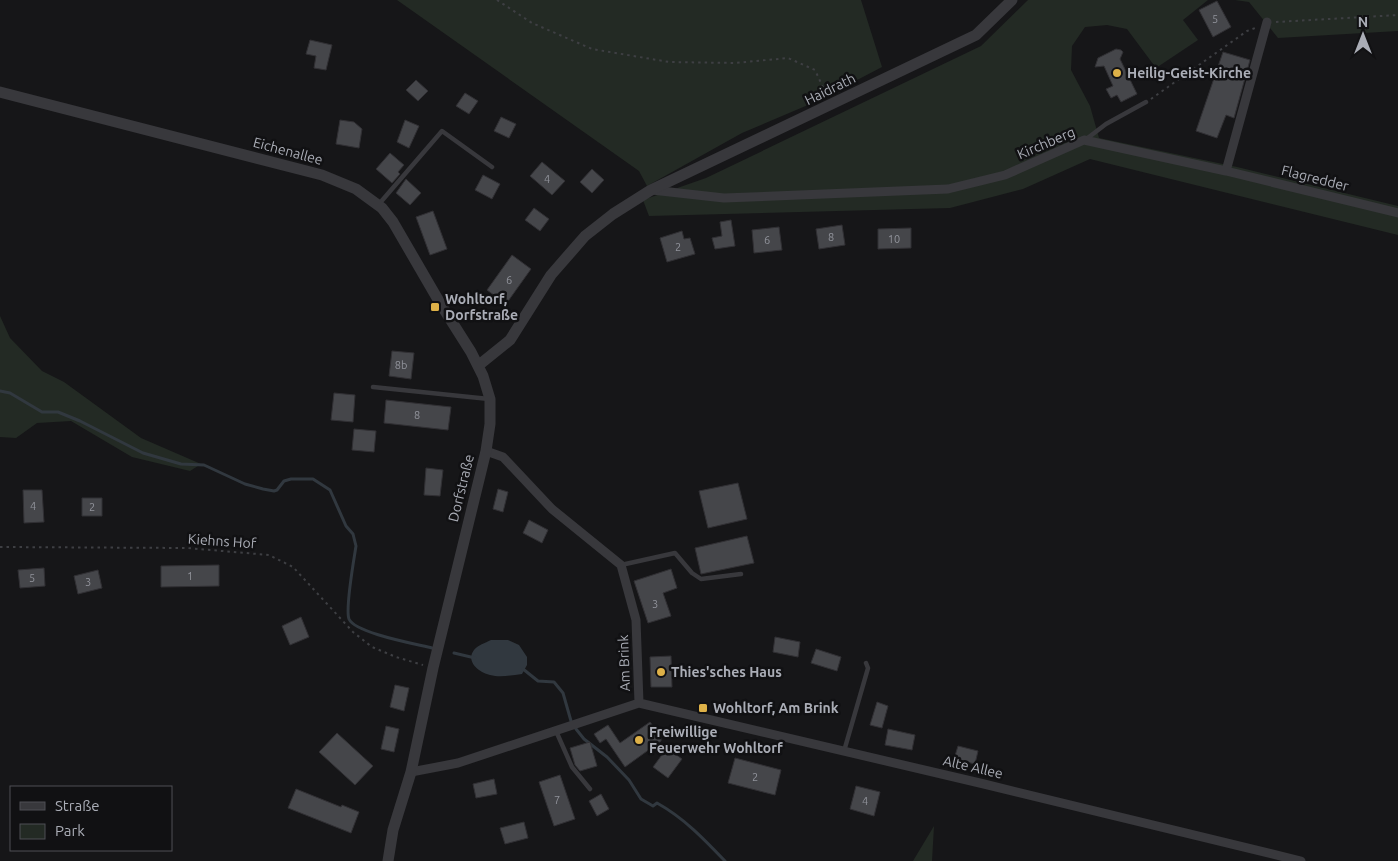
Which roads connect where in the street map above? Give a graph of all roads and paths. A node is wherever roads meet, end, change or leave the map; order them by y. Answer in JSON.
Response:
{"nodes":[{"id":1,"x":497,"y":0,"type":"edge"},
{"id":2,"x":1012,"y":0,"type":"edge"},
{"id":3,"x":1398,"y":15,"type":"edge"},
{"id":4,"x":1267,"y":22,"type":"junction"},
{"id":5,"x":0,"y":92,"type":"edge"},
{"id":6,"x":1146,"y":102,"type":"joint"},
{"id":7,"x":831,"y":105,"type":"junction"},
{"id":8,"x":1084,"y":140,"type":"junction"},
{"id":9,"x":492,"y":168,"type":"dead end"},
{"id":10,"x":1226,"y":171,"type":"junction"},
{"id":11,"x":651,"y":190,"type":"junction"},
{"id":12,"x":378,"y":204,"type":"junction"},
{"id":13,"x":1398,"y":213,"type":"edge"},
{"id":14,"x":479,"y":365,"type":"junction"},
{"id":15,"x":373,"y":387,"type":"dead end"},
{"id":16,"x":490,"y":399,"type":"junction"},
{"id":17,"x":486,"y":451,"type":"junction"},
{"id":18,"x":0,"y":547,"type":"edge"},
{"id":19,"x":621,"y":565,"type":"junction"},
{"id":20,"x":741,"y":574,"type":"dead end"},
{"id":21,"x":866,"y":663,"type":"dead end"},
{"id":22,"x":433,"y":668,"type":"junction"},
{"id":23,"x":639,"y":703,"type":"junction"},
{"id":24,"x":556,"y":731,"type":"junction"},
{"id":25,"x":844,"y":751,"type":"junction"},
{"id":26,"x":412,"y":772,"type":"junction"},
{"id":27,"x":590,"y":790,"type":"dead end"},
{"id":28,"x":388,"y":861,"type":"edge"},
{"id":29,"x":1301,"y":861,"type":"edge"}],
"edges":[{"from":1,"to":7,"type":"path"},
{"from":2,"to":7,"type":"street","name":"Haidrath"},
{"from":3,"to":4,"type":"path"},
{"from":4,"to":6,"type":"path"},
{"from":4,"to":10,"type":"street"},
{"from":5,"to":12,"type":"street","name":"Eichenallee"},
{"from":6,"to":8,"type":"lane"},
{"from":7,"to":11,"type":"street","name":"Haidrath"},
{"from":8,"to":10,"type":"street","name":"Kirchberg"},
{"from":8,"to":11,"type":"street","name":"Kirchberg"},
{"from":9,"to":12,"type":"lane"},
{"from":10,"to":13,"type":"street","name":"Flagredder"},
{"from":11,"to":14,"type":"street"},
{"from":12,"to":14,"type":"street","name":"Eichenallee"},
{"from":14,"to":16,"type":"street","name":"Dorfstraße"},
{"from":15,"to":16,"type":"lane"},
{"from":16,"to":17,"type":"street","name":"Dorfstraße"},
{"from":17,"to":19,"type":"street"},
{"from":17,"to":22,"type":"street","name":"Dorfstraße"},
{"from":18,"to":22,"type":"path","name":"Kiehns Hof"},
{"from":19,"to":20,"type":"lane"},
{"from":19,"to":23,"type":"street","name":"Am Brink"},
{"from":21,"to":25,"type":"lane"},
{"from":22,"to":26,"type":"street","name":"Dorfstraße"},
{"from":23,"to":24,"type":"street","name":"Am Brink"},
{"from":23,"to":25,"type":"street","name":"Alte Allee"},
{"from":24,"to":26,"type":"street","name":"Am Brink"},
{"from":24,"to":27,"type":"lane"},
{"from":25,"to":29,"type":"street","name":"Alte Allee"},
{"from":26,"to":28,"type":"street","name":"Dorfstraße"}]}
